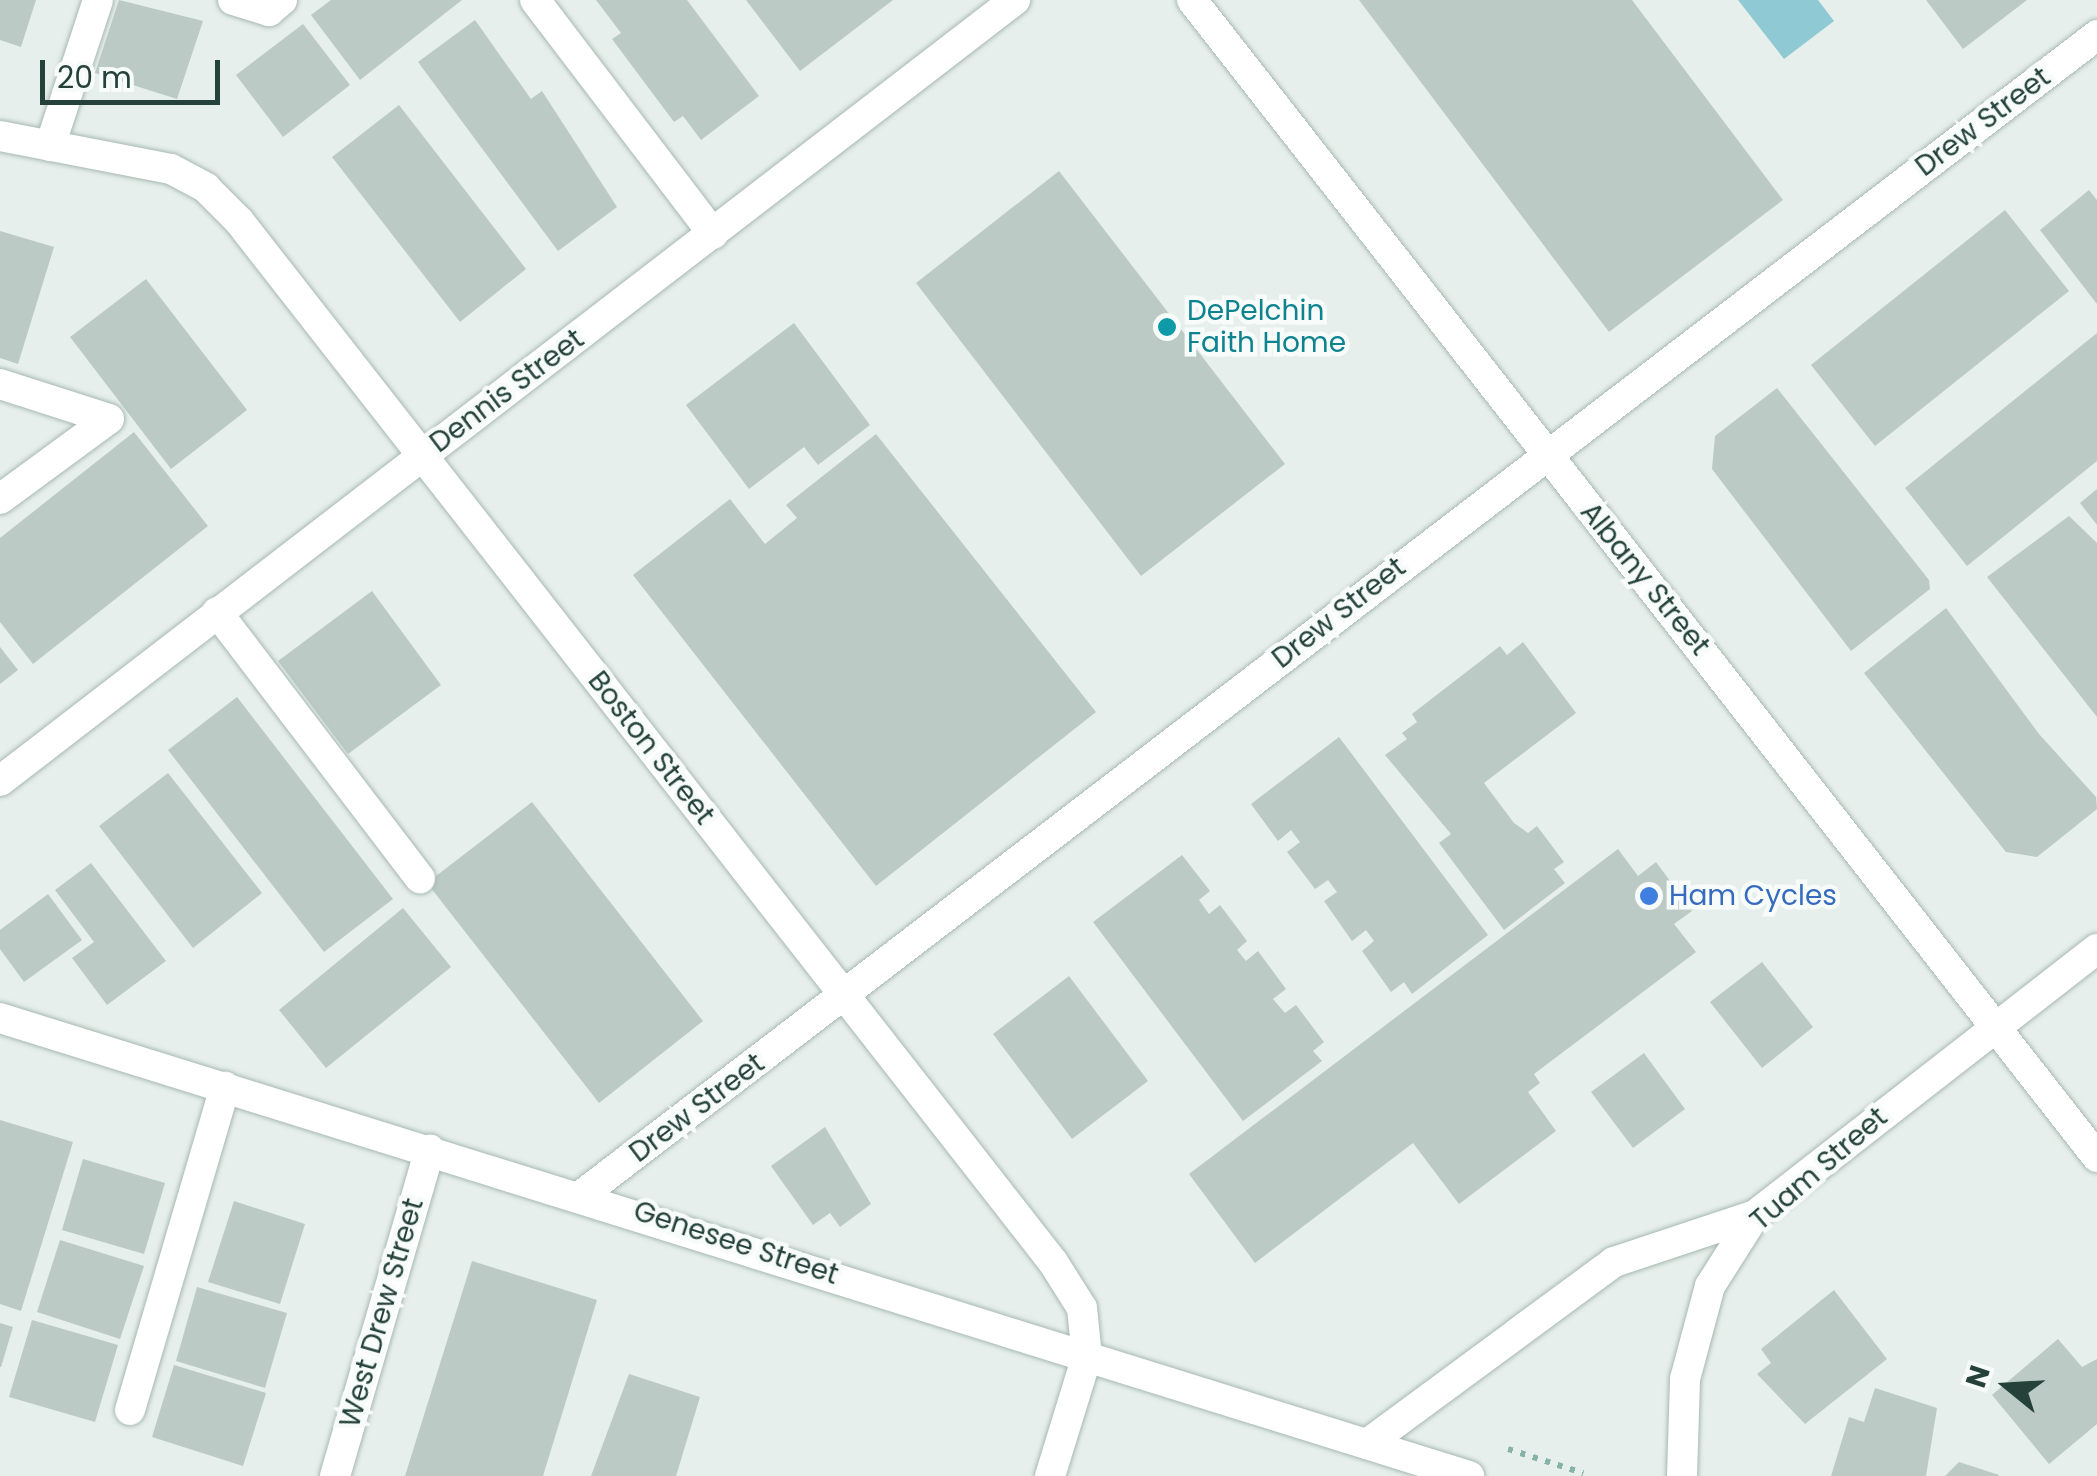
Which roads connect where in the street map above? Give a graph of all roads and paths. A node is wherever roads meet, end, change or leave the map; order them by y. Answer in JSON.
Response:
{"nodes":[{"id":1,"x":98,"y":0,"type":"edge"},
{"id":2,"x":233,"y":0,"type":"edge"},
{"id":3,"x":282,"y":0,"type":"edge"},
{"id":4,"x":535,"y":0,"type":"edge"},
{"id":5,"x":1014,"y":0,"type":"edge"},
{"id":6,"x":1192,"y":0,"type":"edge"},
{"id":7,"x":2097,"y":35,"type":"edge"},
{"id":8,"x":0,"y":136,"type":"edge"},
{"id":9,"x":50,"y":146,"type":"junction"},
{"id":10,"x":713,"y":234,"type":"junction"},
{"id":11,"x":0,"y":384,"type":"edge"},
{"id":12,"x":1544,"y":454,"type":"junction"},
{"id":13,"x":422,"y":456,"type":"junction"},
{"id":14,"x":0,"y":499,"type":"edge"},
{"id":15,"x":218,"y":612,"type":"junction"},
{"id":16,"x":0,"y":780,"type":"edge"},
{"id":17,"x":420,"y":878,"type":"dead end"},
{"id":18,"x":2097,"y":949,"type":"edge"},
{"id":19,"x":845,"y":995,"type":"junction"},
{"id":20,"x":1,"y":1020,"type":"edge"},
{"id":21,"x":1996,"y":1023,"type":"junction"},
{"id":22,"x":225,"y":1086,"type":"junction"},
{"id":23,"x":430,"y":1150,"type":"junction"},
{"id":24,"x":2097,"y":1157,"type":"edge"},
{"id":25,"x":583,"y":1194,"type":"junction"},
{"id":26,"x":1755,"y":1216,"type":"junction"},
{"id":27,"x":1087,"y":1356,"type":"junction"},
{"id":28,"x":130,"y":1410,"type":"dead end"},
{"id":29,"x":1368,"y":1444,"type":"junction"},
{"id":30,"x":1500,"y":1446,"type":"dead end"},
{"id":31,"x":1569,"y":1472,"type":"edge"},
{"id":32,"x":1583,"y":1473,"type":"dead end"},
{"id":33,"x":334,"y":1476,"type":"edge"},
{"id":34,"x":1050,"y":1476,"type":"edge"},
{"id":35,"x":1469,"y":1476,"type":"edge"},
{"id":36,"x":1682,"y":1476,"type":"edge"}],
"edges":[{"from":1,"to":9,"type":"street"},
{"from":2,"to":3,"type":"street"},
{"from":4,"to":10,"type":"street"},
{"from":5,"to":10,"type":"street","name":"Dennis Street"},
{"from":6,"to":12,"type":"street","name":"Albany Street"},
{"from":7,"to":12,"type":"street","name":"Drew Street"},
{"from":8,"to":9,"type":"street","name":"Boston Street"},
{"from":9,"to":13,"type":"street","name":"Boston Street"},
{"from":10,"to":13,"type":"street","name":"Dennis Street"},
{"from":11,"to":14,"type":"street"},
{"from":12,"to":19,"type":"street","name":"Drew Street"},
{"from":12,"to":21,"type":"street","name":"Albany Street"},
{"from":13,"to":15,"type":"street","name":"Dennis Street"},
{"from":13,"to":19,"type":"street","name":"Boston Street"},
{"from":15,"to":16,"type":"street","name":"Dennis Street"},
{"from":15,"to":17,"type":"street"},
{"from":18,"to":21,"type":"street","name":"Tuam Street"},
{"from":19,"to":25,"type":"street","name":"Drew Street"},
{"from":19,"to":27,"type":"street","name":"Boston Street"},
{"from":20,"to":22,"type":"street","name":"Genesee Street"},
{"from":21,"to":24,"type":"street","name":"Albany Street"},
{"from":21,"to":26,"type":"street","name":"Tuam Street"},
{"from":22,"to":23,"type":"street","name":"Genesee Street"},
{"from":22,"to":28,"type":"street"},
{"from":23,"to":25,"type":"street","name":"Genesee Street"},
{"from":23,"to":33,"type":"street","name":"West Drew Street"},
{"from":25,"to":27,"type":"street","name":"Genesee Street"},
{"from":26,"to":29,"type":"street"},
{"from":26,"to":36,"type":"street","name":"Tuam Street"},
{"from":27,"to":29,"type":"street","name":"Genesee Street"},
{"from":27,"to":34,"type":"street"},
{"from":29,"to":35,"type":"street","name":"Genesee Street"},
{"from":30,"to":31,"type":"path"},
{"from":31,"to":32,"type":"path"}]}
